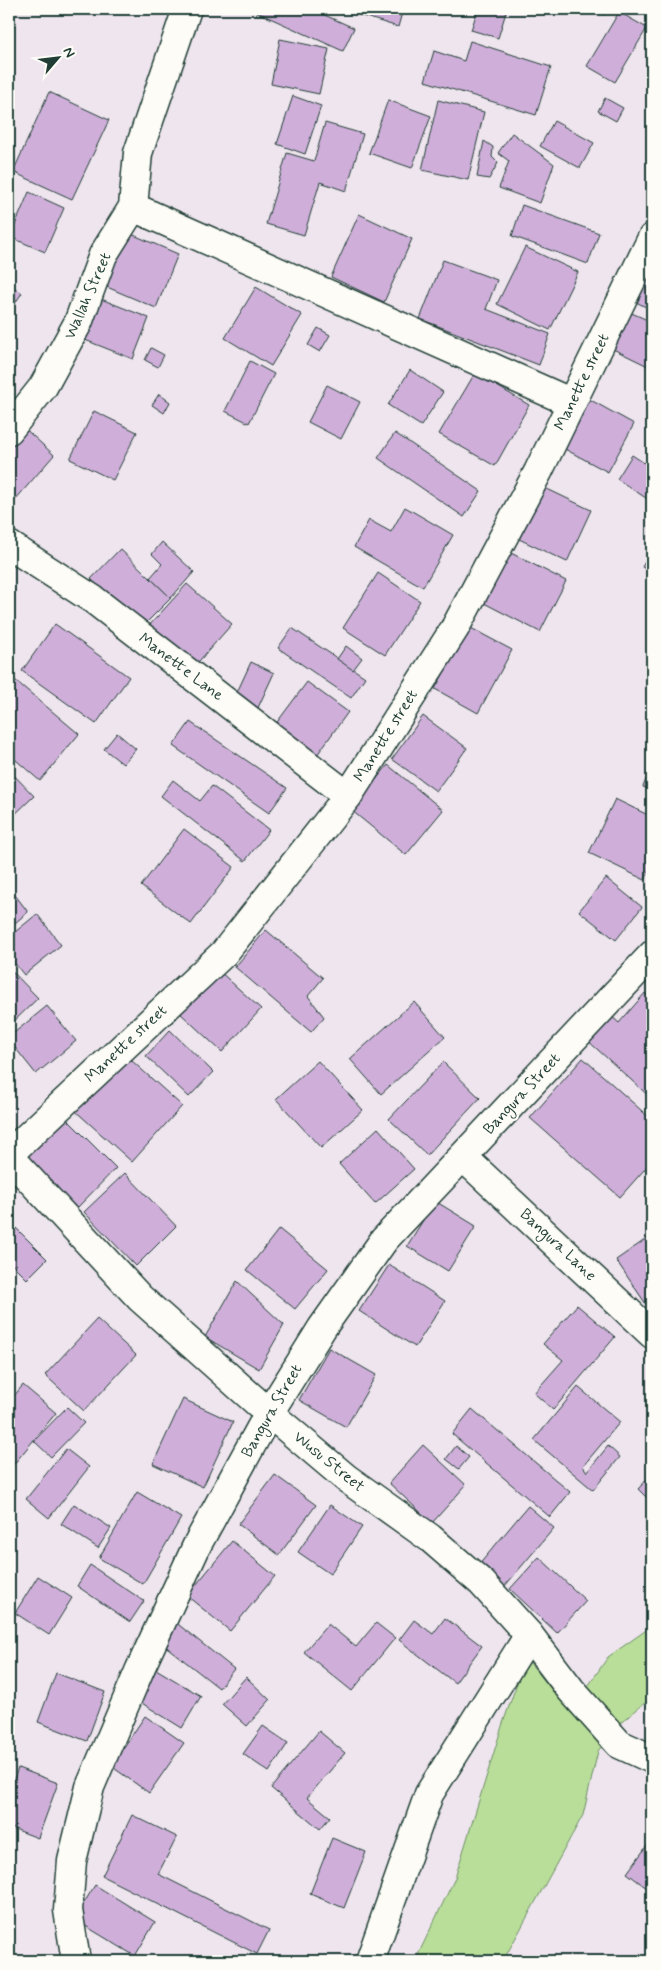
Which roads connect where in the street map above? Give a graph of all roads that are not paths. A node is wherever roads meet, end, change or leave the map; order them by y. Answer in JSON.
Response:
{"nodes":[{"id":1,"x":188,"y":9,"type":"edge"},
{"id":2,"x":133,"y":207,"type":"junction"},
{"id":3,"x":652,"y":238,"type":"edge"},
{"id":4,"x":572,"y":403,"type":"junction"},
{"id":5,"x":9,"y":430,"type":"edge"},
{"id":6,"x":9,"y":545,"type":"edge"},
{"id":7,"x":348,"y":796,"type":"junction"},
{"id":8,"x":652,"y":955,"type":"edge"},
{"id":9,"x":9,"y":1155,"type":"edge"},
{"id":10,"x":463,"y":1157,"type":"junction"},
{"id":11,"x":652,"y":1334,"type":"edge"},
{"id":12,"x":269,"y":1413,"type":"junction"},
{"id":13,"x":529,"y":1635,"type":"junction"},
{"id":14,"x":652,"y":1759,"type":"edge"},
{"id":15,"x":76,"y":1961,"type":"edge"},
{"id":16,"x":370,"y":1961,"type":"edge"}],
"edges":[{"from":1,"to":2,"type":"street","name":"Wallah Street"},
{"from":2,"to":4,"type":"street"},
{"from":2,"to":5,"type":"street","name":"Wallah Street"},
{"from":3,"to":4,"type":"street","name":"Manette street"},
{"from":4,"to":7,"type":"street","name":"Manette street"},
{"from":6,"to":7,"type":"street","name":"Manette Lane"},
{"from":7,"to":9,"type":"street","name":"Manette street"},
{"from":8,"to":10,"type":"street","name":"Bangura Street"},
{"from":9,"to":12,"type":"street","name":"Wusu Street"},
{"from":10,"to":11,"type":"street","name":"Bangura Lane"},
{"from":10,"to":12,"type":"street","name":"Bangura Street"},
{"from":12,"to":13,"type":"street","name":"Wusu Street"},
{"from":12,"to":15,"type":"street","name":"Bangura Street"},
{"from":13,"to":14,"type":"street","name":"Wusu Street"},
{"from":13,"to":16,"type":"street"}]}
